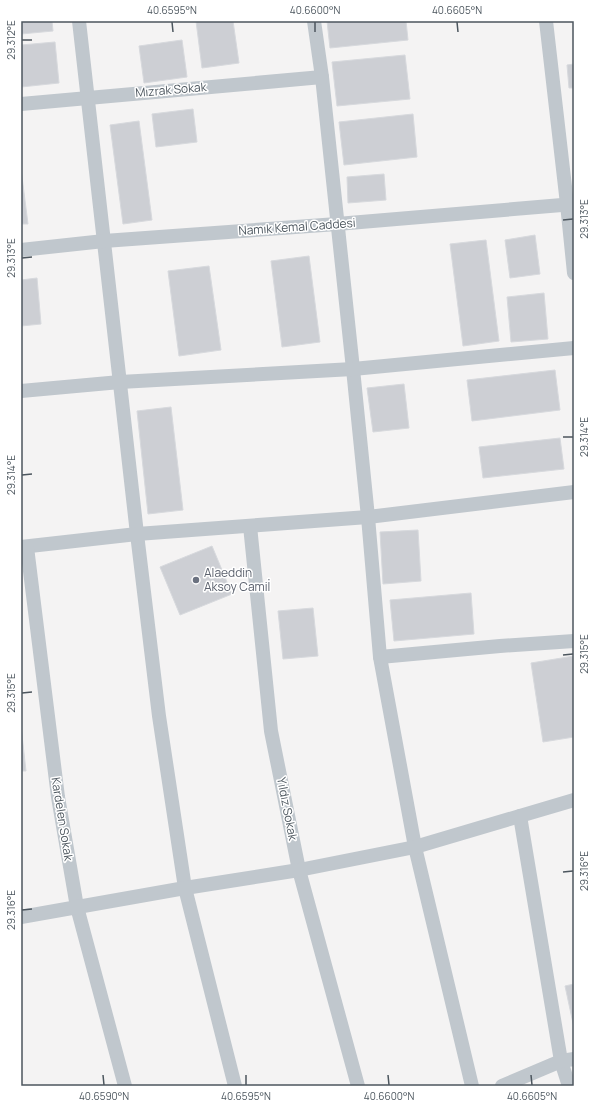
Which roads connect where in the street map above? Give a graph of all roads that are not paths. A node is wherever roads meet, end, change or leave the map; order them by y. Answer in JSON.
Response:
{"nodes":[{"id":1,"x":79,"y":21,"type":"edge"},
{"id":2,"x":314,"y":21,"type":"edge"},
{"id":3,"x":546,"y":21,"type":"edge"},
{"id":4,"x":322,"y":77,"type":"junction"},
{"id":5,"x":87,"y":98,"type":"junction"},
{"id":6,"x":21,"y":104,"type":"edge"},
{"id":7,"x":571,"y":204,"type":"edge"},
{"id":8,"x":337,"y":224,"type":"junction"},
{"id":9,"x":104,"y":241,"type":"junction"},
{"id":10,"x":21,"y":250,"type":"edge"},
{"id":11,"x":574,"y":273,"type":"edge"},
{"id":12,"x":574,"y":348,"type":"edge"},
{"id":13,"x":353,"y":369,"type":"junction"},
{"id":14,"x":120,"y":382,"type":"junction"},
{"id":15,"x":21,"y":391,"type":"edge"},
{"id":16,"x":574,"y":492,"type":"edge"},
{"id":17,"x":368,"y":518,"type":"junction"},
{"id":18,"x":250,"y":526,"type":"junction"},
{"id":19,"x":137,"y":534,"type":"junction"},
{"id":20,"x":24,"y":547,"type":"edge"},
{"id":21,"x":574,"y":641,"type":"edge"},
{"id":22,"x":380,"y":657,"type":"junction"},
{"id":23,"x":574,"y":800,"type":"edge"},
{"id":24,"x":520,"y":816,"type":"junction"},
{"id":25,"x":415,"y":847,"type":"junction"},
{"id":26,"x":299,"y":870,"type":"junction"},
{"id":27,"x":185,"y":888,"type":"junction"},
{"id":28,"x":77,"y":907,"type":"junction"},
{"id":29,"x":21,"y":916,"type":"edge"},
{"id":30,"x":568,"y":1060,"type":"edge"},
{"id":31,"x":125,"y":1086,"type":"edge"},
{"id":32,"x":235,"y":1086,"type":"edge"},
{"id":33,"x":358,"y":1086,"type":"edge"},
{"id":34,"x":472,"y":1086,"type":"edge"},
{"id":35,"x":502,"y":1086,"type":"edge"},
{"id":36,"x":570,"y":1086,"type":"edge"}],
"edges":[{"from":1,"to":5,"type":"street"},
{"from":2,"to":4,"type":"street"},
{"from":3,"to":7,"type":"street"},
{"from":4,"to":5,"type":"street","name":"Mızrak Sokak"},
{"from":4,"to":8,"type":"street"},
{"from":5,"to":6,"type":"street","name":"Mızrak Sokak"},
{"from":5,"to":9,"type":"street"},
{"from":7,"to":8,"type":"street","name":"Namık Kemal Caddesi"},
{"from":7,"to":11,"type":"street"},
{"from":8,"to":9,"type":"street","name":"Namık Kemal Caddesi"},
{"from":8,"to":13,"type":"street"},
{"from":9,"to":10,"type":"street","name":"Namık Kemal Caddesi"},
{"from":9,"to":14,"type":"street"},
{"from":12,"to":13,"type":"street"},
{"from":13,"to":14,"type":"street"},
{"from":13,"to":17,"type":"street"},
{"from":14,"to":15,"type":"street"},
{"from":14,"to":19,"type":"street"},
{"from":16,"to":17,"type":"street"},
{"from":17,"to":18,"type":"street"},
{"from":17,"to":22,"type":"street"},
{"from":18,"to":19,"type":"street"},
{"from":18,"to":26,"type":"street","name":"Yıldız Sokak"},
{"from":19,"to":20,"type":"street"},
{"from":19,"to":27,"type":"street"},
{"from":20,"to":28,"type":"street","name":"Kardelen Sokak"},
{"from":21,"to":22,"type":"street"},
{"from":22,"to":25,"type":"street"},
{"from":23,"to":24,"type":"street"},
{"from":24,"to":25,"type":"street"},
{"from":24,"to":30,"type":"street"},
{"from":25,"to":26,"type":"street"},
{"from":25,"to":34,"type":"street"},
{"from":26,"to":27,"type":"street"},
{"from":26,"to":33,"type":"street","name":"Yıldız Sokak"},
{"from":27,"to":28,"type":"street"},
{"from":27,"to":32,"type":"street"},
{"from":28,"to":29,"type":"street"},
{"from":28,"to":31,"type":"street","name":"Kardelen Sokak"},
{"from":30,"to":35,"type":"street"},
{"from":30,"to":36,"type":"street"}]}
